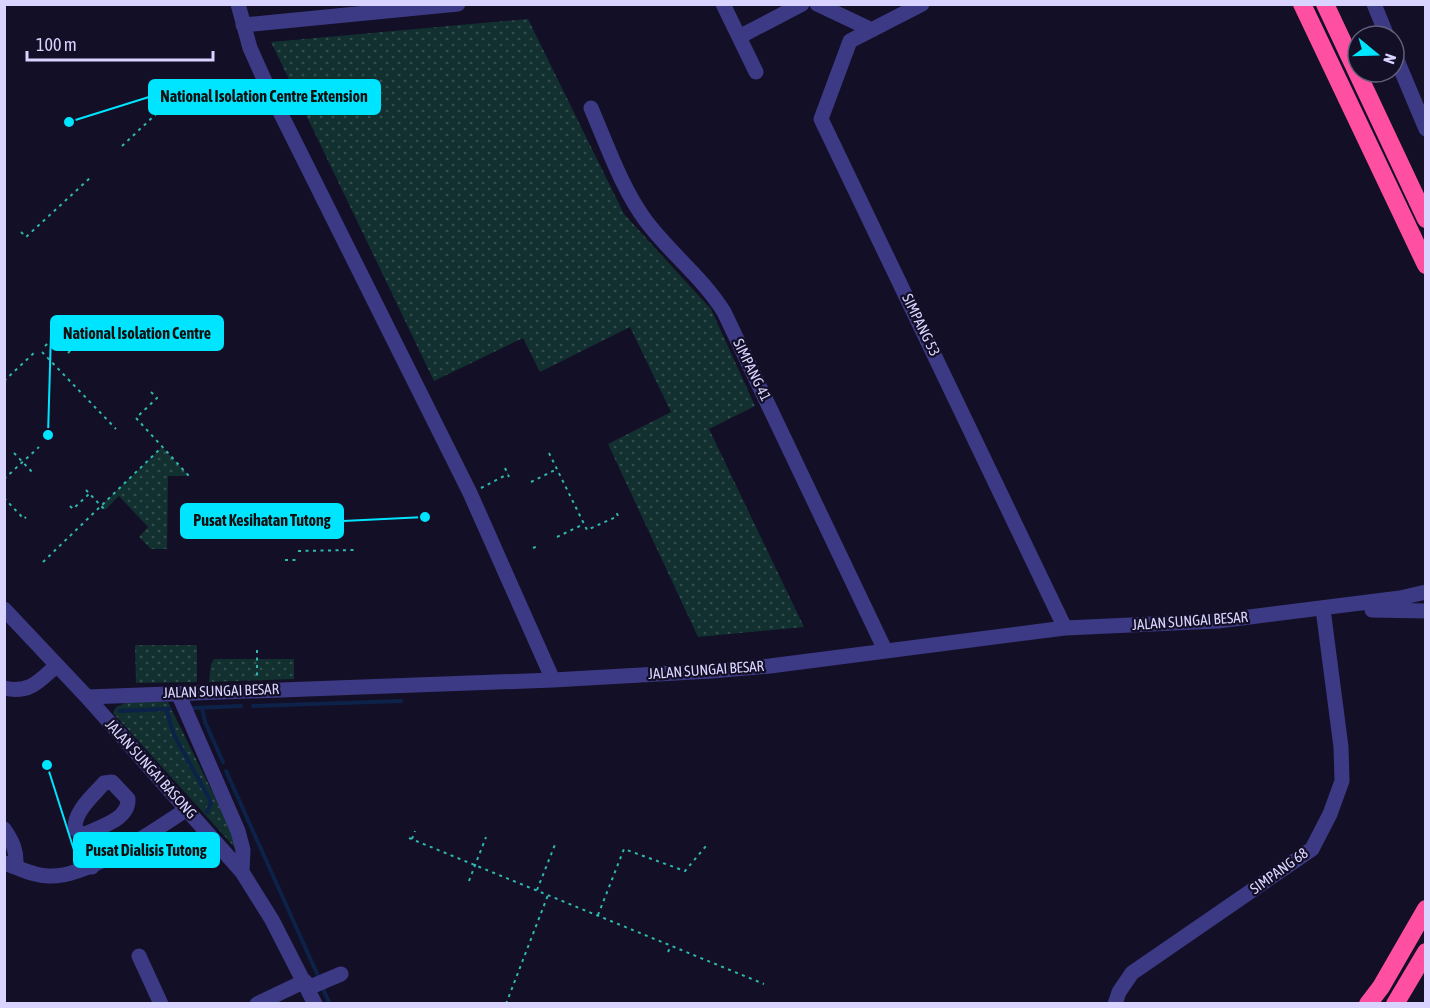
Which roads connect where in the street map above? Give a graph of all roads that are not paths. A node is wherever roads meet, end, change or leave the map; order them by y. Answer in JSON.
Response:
{"nodes":[{"id":1,"x":238,"y":4,"type":"edge"},
{"id":2,"x":459,"y":4,"type":"edge"},
{"id":3,"x":723,"y":4,"type":"edge"},
{"id":4,"x":802,"y":4,"type":"edge"},
{"id":5,"x":817,"y":4,"type":"edge"},
{"id":6,"x":922,"y":4,"type":"edge"},
{"id":7,"x":1302,"y":4,"type":"edge"},
{"id":8,"x":1325,"y":4,"type":"edge"},
{"id":9,"x":1374,"y":4,"type":"edge"},
{"id":10,"x":1382,"y":24,"type":"edge"},
{"id":11,"x":243,"y":25,"type":"junction"},
{"id":12,"x":872,"y":30,"type":"junction"},
{"id":13,"x":739,"y":37,"type":"junction"},
{"id":14,"x":756,"y":72,"type":"dead end"},
{"id":15,"x":1406,"y":82,"type":"edge"},
{"id":16,"x":591,"y":108,"type":"dead end"},
{"id":17,"x":1425,"y":129,"type":"edge"},
{"id":18,"x":1425,"y":219,"type":"edge"},
{"id":19,"x":1425,"y":266,"type":"edge"},
{"id":20,"x":1425,"y":592,"type":"edge"},
{"id":21,"x":4,"y":609,"type":"edge"},
{"id":22,"x":1323,"y":609,"type":"junction"},
{"id":23,"x":1425,"y":611,"type":"edge"},
{"id":24,"x":1065,"y":628,"type":"junction"},
{"id":25,"x":885,"y":650,"type":"junction"},
{"id":26,"x":57,"y":665,"type":"junction"},
{"id":27,"x":553,"y":680,"type":"junction"},
{"id":28,"x":4,"y":688,"type":"edge"},
{"id":29,"x":178,"y":693,"type":"junction"},
{"id":30,"x":87,"y":697,"type":"junction"},
{"id":31,"x":187,"y":809,"type":"junction"},
{"id":32,"x":4,"y":829,"type":"edge"},
{"id":33,"x":83,"y":836,"type":"dead end"},
{"id":34,"x":10,"y":865,"type":"edge"},
{"id":35,"x":92,"y":867,"type":"junction"},
{"id":36,"x":242,"y":872,"type":"junction"},
{"id":37,"x":1425,"y":909,"type":"edge"},
{"id":38,"x":1425,"y":952,"type":"edge"},
{"id":39,"x":139,"y":956,"type":"dead end"},
{"id":40,"x":340,"y":974,"type":"dead end"},
{"id":41,"x":307,"y":985,"type":"junction"},
{"id":42,"x":160,"y":1004,"type":"edge"},
{"id":43,"x":256,"y":1004,"type":"edge"},
{"id":44,"x":315,"y":1004,"type":"edge"},
{"id":45,"x":1115,"y":1004,"type":"edge"},
{"id":46,"x":1368,"y":1004,"type":"edge"},
{"id":47,"x":1395,"y":1004,"type":"edge"}],
"edges":[{"from":1,"to":11,"type":"street"},
{"from":2,"to":11,"type":"street"},
{"from":3,"to":13,"type":"street"},
{"from":4,"to":13,"type":"street"},
{"from":5,"to":12,"type":"street"},
{"from":6,"to":12,"type":"street","name":"SIMPANG 53"},
{"from":7,"to":19,"type":"highway"},
{"from":8,"to":18,"type":"highway"},
{"from":9,"to":10,"type":"street"},
{"from":11,"to":27,"type":"street"},
{"from":12,"to":24,"type":"street","name":"SIMPANG 53"},
{"from":13,"to":14,"type":"street"},
{"from":15,"to":17,"type":"street"},
{"from":16,"to":25,"type":"street","name":"SIMPANG 41"},
{"from":20,"to":22,"type":"street","name":"JALAN SUNGAI BESAR"},
{"from":21,"to":26,"type":"street","name":"JALAN SUNGAI BASONG"},
{"from":22,"to":23,"type":"street","name":"JALAN SUNGAI BESAR"},
{"from":22,"to":24,"type":"street","name":"JALAN SUNGAI BESAR"},
{"from":22,"to":45,"type":"street","name":"SIMPANG 68"},
{"from":24,"to":25,"type":"street","name":"JALAN SUNGAI BESAR"},
{"from":25,"to":27,"type":"street","name":"JALAN SUNGAI BESAR"},
{"from":26,"to":28,"type":"street"},
{"from":26,"to":30,"type":"street","name":"JALAN SUNGAI BASONG"},
{"from":27,"to":29,"type":"street","name":"JALAN SUNGAI BESAR"},
{"from":29,"to":30,"type":"street","name":"JALAN SUNGAI BESAR"},
{"from":29,"to":36,"type":"street"},
{"from":30,"to":31,"type":"street","name":"JALAN SUNGAI BASONG"},
{"from":31,"to":35,"type":"street"},
{"from":31,"to":36,"type":"street","name":"JALAN SUNGAI BASONG"},
{"from":32,"to":34,"type":"street"},
{"from":33,"to":35,"type":"street"},
{"from":34,"to":35,"type":"street"},
{"from":36,"to":41,"type":"street","name":"JALAN SUNGAI BASONG"},
{"from":37,"to":46,"type":"highway"},
{"from":38,"to":47,"type":"highway"},
{"from":39,"to":42,"type":"street"},
{"from":40,"to":41,"type":"street"},
{"from":41,"to":43,"type":"street"},
{"from":41,"to":44,"type":"street","name":"JALAN SUNGAI BASONG"}]}
